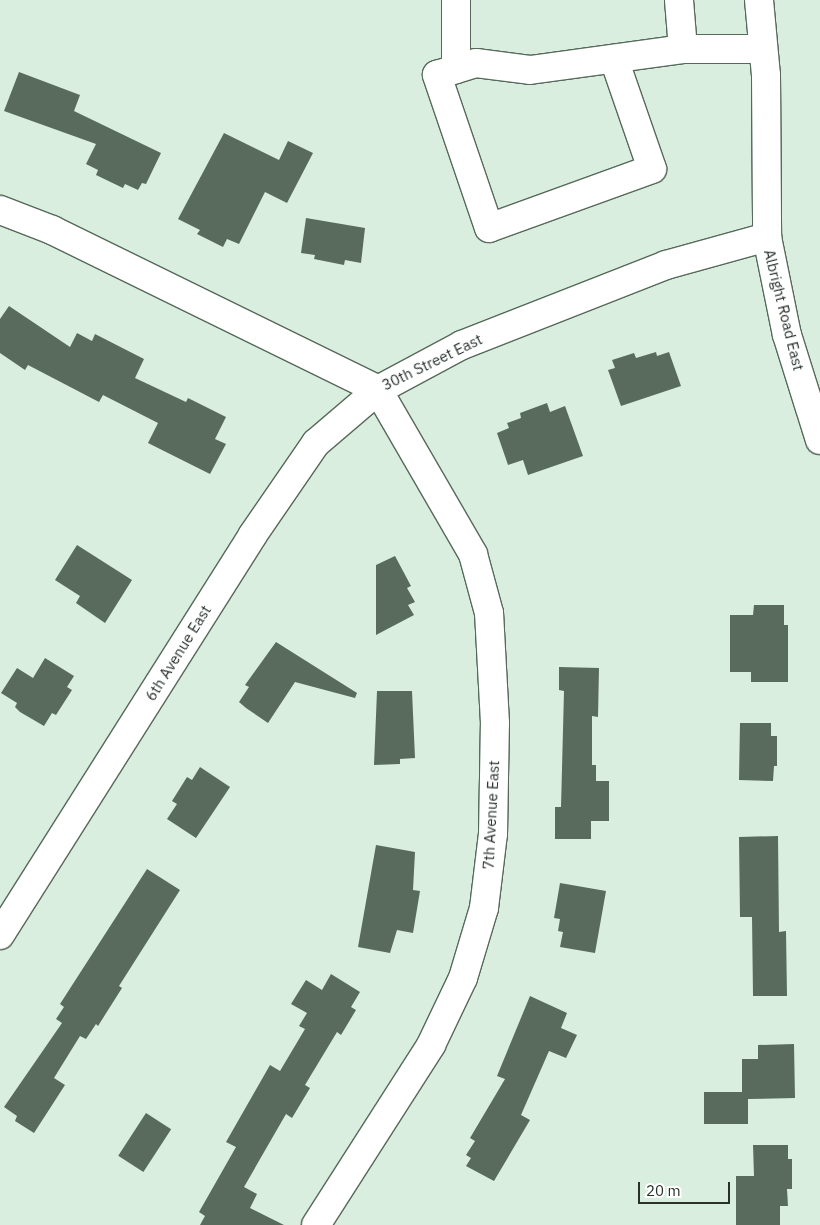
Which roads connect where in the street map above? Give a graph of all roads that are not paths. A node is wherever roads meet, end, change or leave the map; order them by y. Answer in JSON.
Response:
{"nodes":[{"id":1,"x":456,"y":0,"type":"edge"},
{"id":2,"x":679,"y":0,"type":"edge"},
{"id":3,"x":759,"y":0,"type":"edge"},
{"id":4,"x":683,"y":49,"type":"junction"},
{"id":5,"x":763,"y":49,"type":"junction"},
{"id":6,"x":614,"y":59,"type":"junction"},
{"id":7,"x":456,"y":69,"type":"junction"},
{"id":8,"x":0,"y":210,"type":"edge"},
{"id":9,"x":767,"y":237,"type":"junction"},
{"id":10,"x":378,"y":390,"type":"junction"},
{"id":11,"x":820,"y":440,"type":"edge"},
{"id":12,"x":0,"y":935,"type":"edge"},
{"id":13,"x":316,"y":1225,"type":"edge"}],
"edges":[{"from":1,"to":7,"type":"street"},
{"from":2,"to":4,"type":"street"},
{"from":3,"to":5,"type":"street","name":"Albright Road East"},
{"from":4,"to":5,"type":"street"},
{"from":4,"to":6,"type":"street"},
{"from":5,"to":9,"type":"street","name":"Albright Road East"},
{"from":6,"to":7,"type":"street"},
{"from":6,"to":7,"type":"street"},
{"from":8,"to":10,"type":"street","name":"30th Street East"},
{"from":9,"to":10,"type":"street","name":"30th Street East"},
{"from":9,"to":11,"type":"street","name":"Albright Road East"},
{"from":10,"to":12,"type":"street","name":"6th Avenue East"},
{"from":10,"to":13,"type":"street","name":"7th Avenue East"}]}
